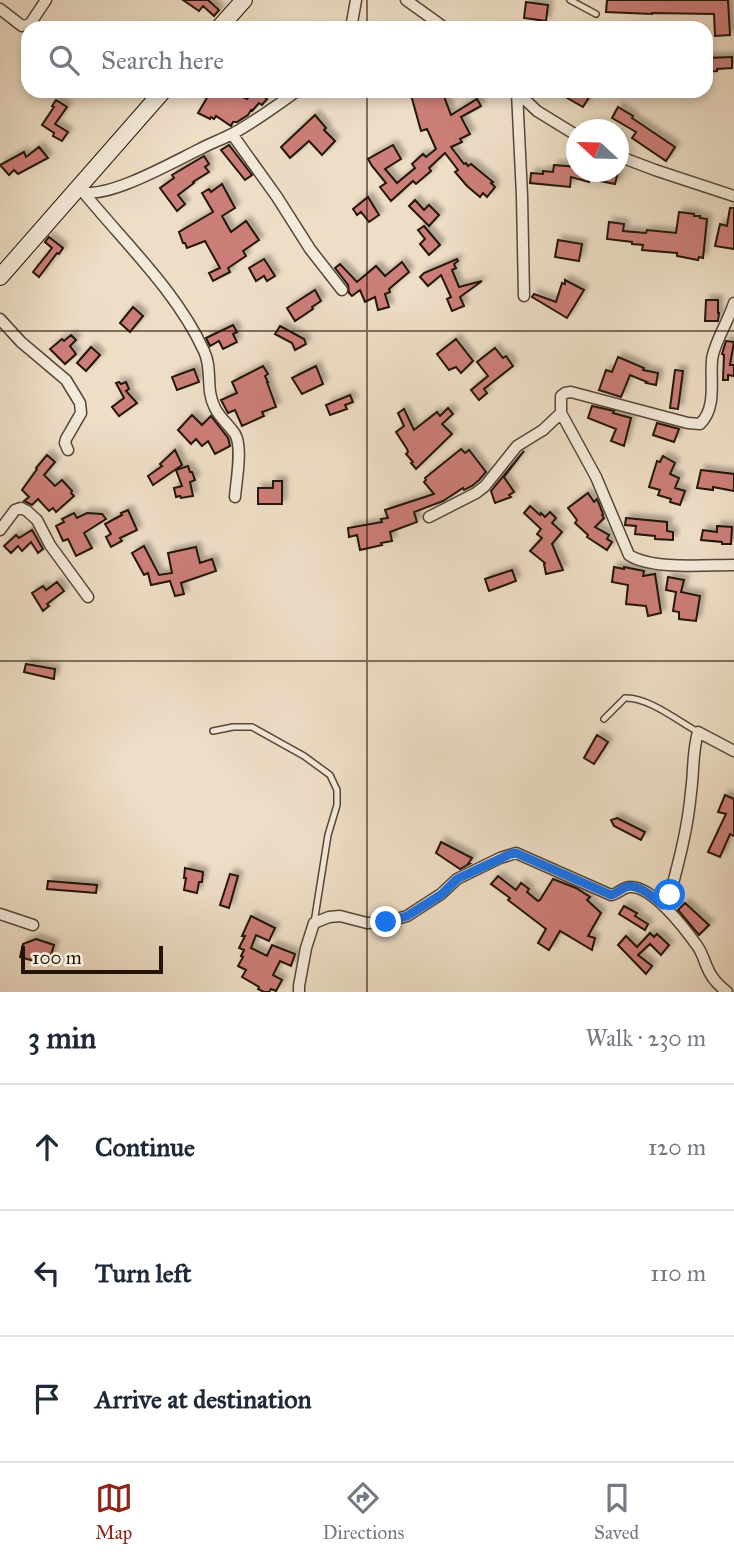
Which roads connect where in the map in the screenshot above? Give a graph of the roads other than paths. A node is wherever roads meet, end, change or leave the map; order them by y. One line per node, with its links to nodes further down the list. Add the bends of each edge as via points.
1 (46, 0): 8 (street)
2 (244, 0): 9 (main road)
3 (356, 0): 10 (street)
4 (406, 0): 11 (street)
5 (570, 0): 7 (lane)
6 (0, 9): 12 (street)
7 (596, 13)
8 (32, 21)
9 (225, 21)
10 (352, 21)
11 (435, 21)
12 (21, 25)
13 (157, 98): 20 (main road)
14 (287, 98): 18 (street)
15 (516, 98): 25 (street)
16 (523, 98): 17 (street)
17 (566, 129)
18 (232, 134): 20 (street, via 108,190); 24 (street)
19 (629, 160): 21 (street)
20 (80, 192): 22 (main road); 30 (street, via 171,295 205,354 215,408 236,435 239,448)
21 (734, 196)
22 (7, 263): 23 (main road)
23 (0, 277)
24 (342, 290)
25 (524, 296)
26 (734, 303): 28 (street, via 712,358 710,405 699,424 571,392 561,396)
27 (0, 319): 29 (street, via 66,380 80,403 81,413 66,439)
28 (561, 414): 31 (street, via 517,446 477,493); 33 (street, via 596,477 629,555 653,565)
29 (68, 450)
30 (235, 497)
31 (429, 517)
32 (0, 530): 34 (street, via 15,510 27,511)
33 (734, 565)
34 (88, 597)
35 (604, 719): 37 (lane, via 625,698 631,698 653,705)
36 (213, 731): 41 (lane, via 251,727 330,775 337,805)
37 (698, 732): 38 (street); 39 (street, via 687,822 670,895)
38 (734, 751)
39 (663, 905): 41 (street, via 634,887 611,895 516,853 457,879 407,916 367,923 340,916); 44 (street)
40 (0, 914): 42 (street)
41 (314, 923): 43 (street)
42 (33, 925)
43 (299, 992)
44 (727, 992)

